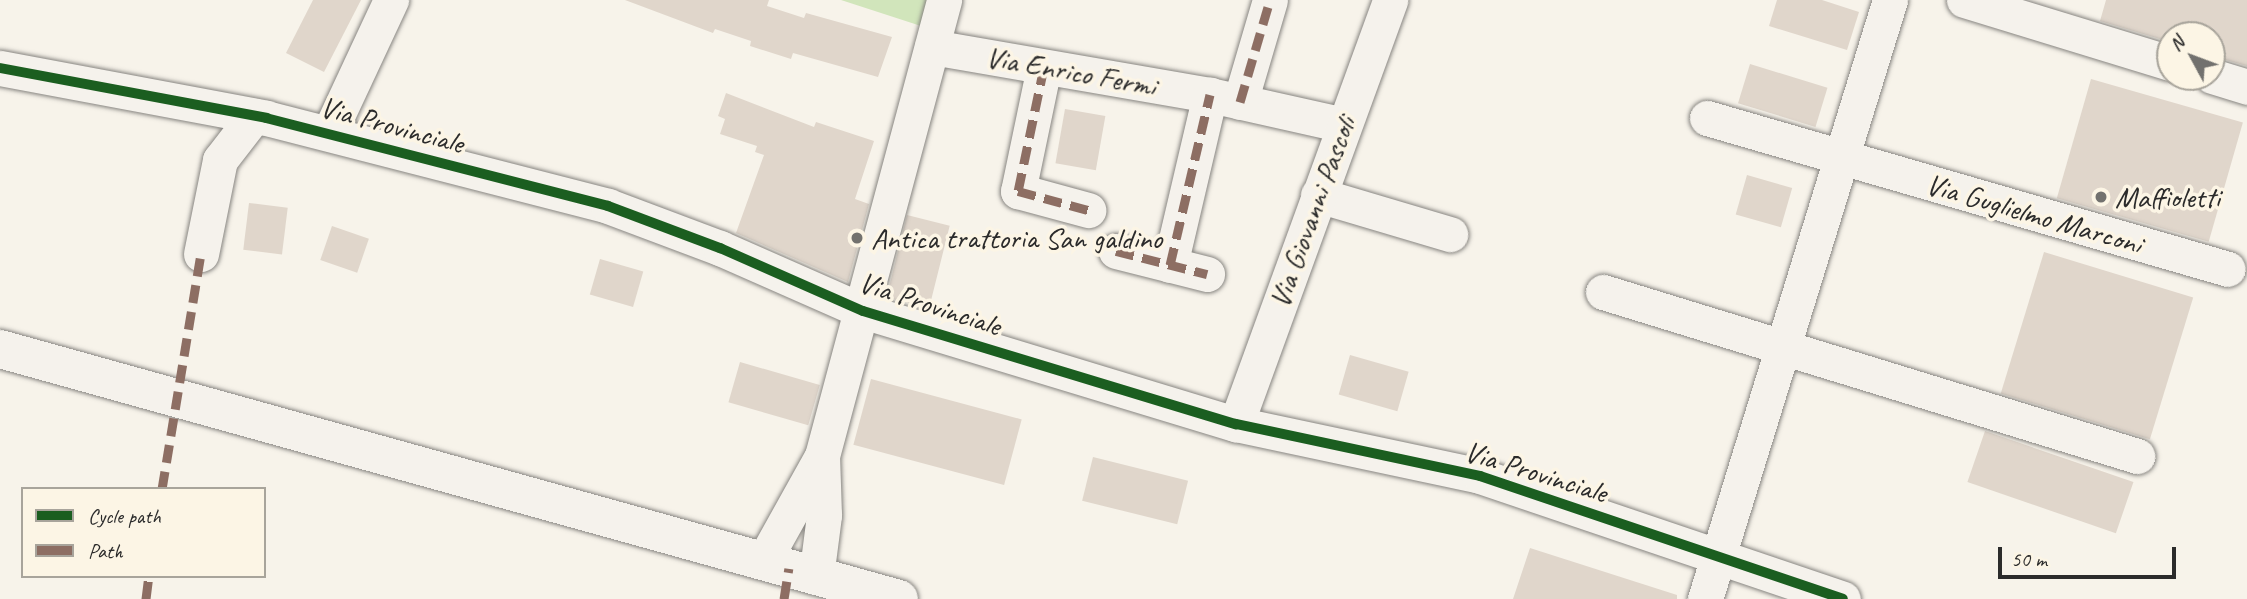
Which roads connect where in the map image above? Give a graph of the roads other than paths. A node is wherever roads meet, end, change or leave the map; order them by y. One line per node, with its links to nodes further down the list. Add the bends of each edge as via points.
1 (391, 0): 17 (street)
2 (944, 0): 7 (street)
3 (1270, 0): 13 (street)
4 (1390, 0): 16 (street, Via Giovanni Pascoli)
5 (1890, 0): 18 (street)
6 (1964, 0): 8 (street)
7 (932, 47): 9 (street, Via Enrico Fermi); 28 (street)
8 (2156, 59)
9 (1044, 67): 13 (street, Via Enrico Fermi); 20 (street, via 1018,191)
10 (0, 68): 14 (street, Via Provinciale)
11 (2226, 80): 12 (street)
12 (2247, 87)
13 (1225, 99): 16 (street, Via Enrico Fermi); 24 (street)
14 (254, 116): 17 (street, Via Provinciale); 23 (street, via 220,160)
15 (1707, 118): 18 (street, Via Guglielmo Marconi)
16 (1344, 125): 19 (street, Via Giovanni Pascoli)
17 (329, 133): 28 (street, Via Provinciale, via 608,206 720,248)
18 (1840, 160): 25 (street, Via Guglielmo Marconi); 29 (street)
19 (1318, 195): 21 (street); 31 (street, Via Giovanni Pascoli)
20 (1088, 210)
21 (1450, 234)
22 (1116, 251): 24 (street)
23 (201, 254)
24 (1170, 265): 26 (street)
25 (2228, 269)
26 (1207, 274)
27 (1603, 292): 29 (street)
28 (863, 311): 31 (street, Via Provinciale); 32 (street)
29 (1782, 347): 33 (street); 34 (street)
30 (0, 349): 35 (main road)
31 (1236, 424): 34 (street, Via Provinciale, via 1480,476)
32 (822, 456): 35 (street); 36 (street, via 824,515)
33 (2137, 456)
34 (1718, 558): 38 (street); 39 (street, Via Provinciale)
35 (763, 562): 36 (main road)
36 (816, 577): 37 (main road)
37 (899, 599)
38 (1705, 599)
39 (1843, 599)

